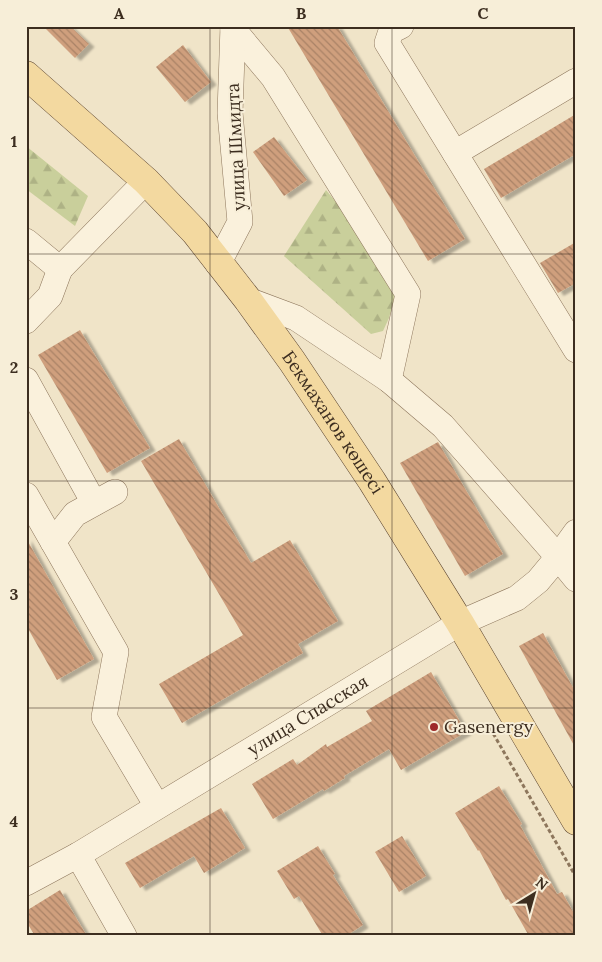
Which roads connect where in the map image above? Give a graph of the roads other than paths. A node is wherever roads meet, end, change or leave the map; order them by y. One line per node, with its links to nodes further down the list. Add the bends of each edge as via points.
1 (401, 26): 5 (street, via 391,31 387,42)
2 (233, 28): 8 (street, улица Шмидта, via 230,114 240,222); 14 (street, via 273,77 408,294)
3 (26, 75): 6 (main road, Бекмаханов көшесі)
4 (576, 81): 5 (street)
5 (455, 153): 12 (street)
6 (146, 181): 8 (main road, Бекмаханов көшесі, via 195,232); 9 (street)
7 (26, 241): 9 (street)
8 (218, 264): 10 (main road, Бекмаханов көшесі)
9 (60, 269): 11 (street, via 50,296)
10 (248, 300): 14 (street, via 296,318); 20 (main road, Бекмаханов көшесі, via 372,481)
11 (26, 321)
12 (575, 348)
13 (26, 380): 17 (street, via 104,497 75,514)
14 (389, 380): 18 (street, via 443,426)
15 (26, 495): 17 (street)
16 (576, 532): 18 (street, улица Спасская)
17 (53, 542): 21 (street, via 116,652 104,717)
18 (558, 557): 19 (street); 20 (street, улица Спасская, via 538,581 517,598)
19 (576, 579)
20 (460, 623): 21 (street, улица Спасская); 22 (main road, Бекмаханов көшесі)
21 (157, 806): 23 (street, улица Спасская)
22 (576, 821)
23 (78, 855): 24 (street, улица Спасская); 25 (street)
24 (26, 883)
25 (124, 936)

